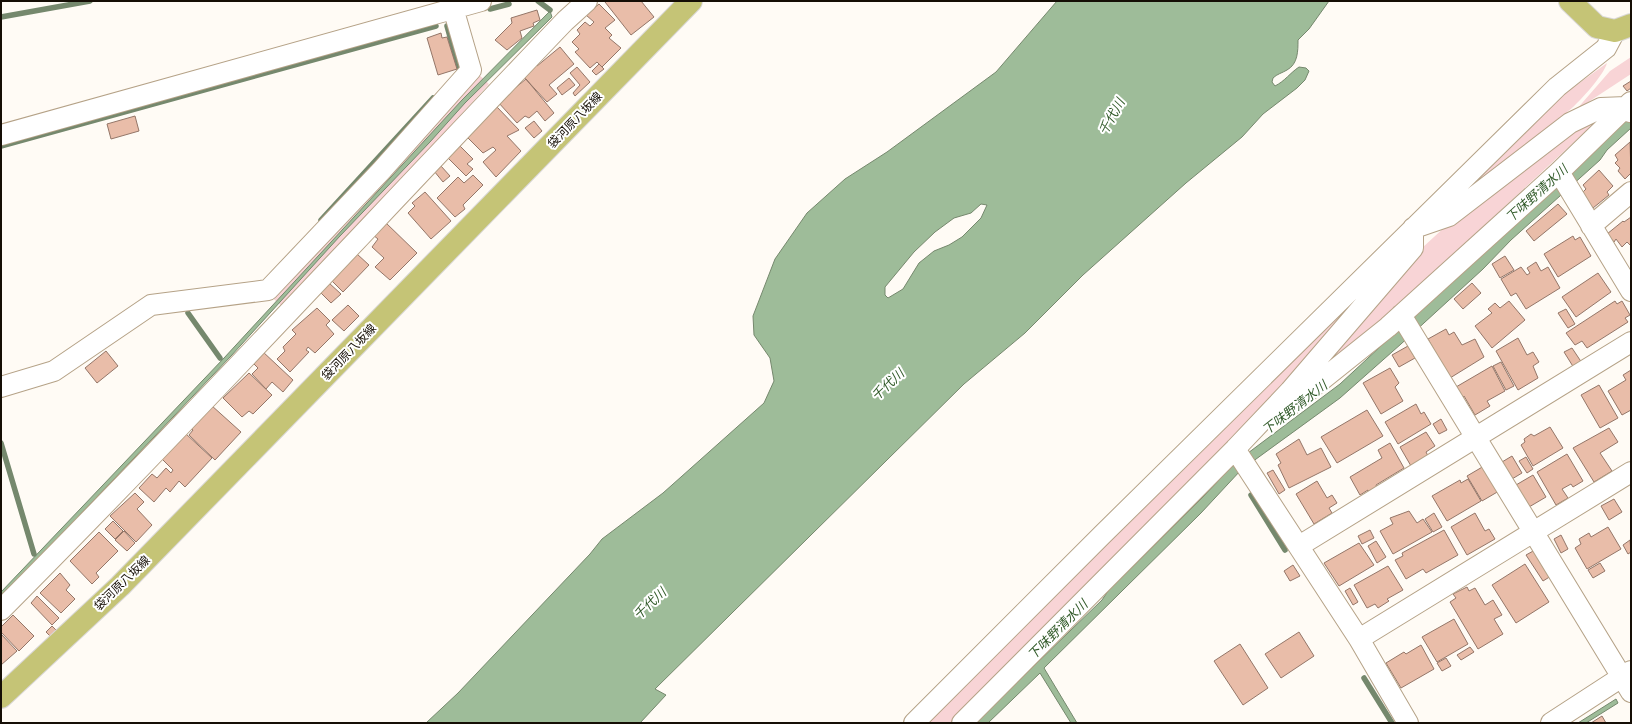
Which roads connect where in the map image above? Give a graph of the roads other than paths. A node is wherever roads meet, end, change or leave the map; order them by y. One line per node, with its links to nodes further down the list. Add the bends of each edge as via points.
1 (481, 1): 5 (street)
2 (691, 1): 25 (main road, 袋河原八坂線, via 120,586)
3 (1570, 1): 6 (main road)
4 (580, 3): 22 (street, via 110,501)
5 (452, 5): 8 (street); 16 (street, via 471,70 382,171 268,290 150,305 54,371)
6 (1614, 28): 12 (street, via 1606,48 1557,87)
7 (1629, 108): 9 (street); 12 (street, via 1601,108 1570,123 1449,216)
8 (1, 135)
9 (1559, 172): 11 (street); 14 (street)
10 (1631, 192): 11 (street)
11 (1592, 226): 13 (street)
12 (1413, 228): 18 (street, via 1413,248 1290,391); 26 (street)
13 (1631, 291)
14 (1401, 315): 17 (street); 18 (street)
15 (1631, 342): 17 (street)
16 (1, 387)
17 (1475, 438): 20 (street); 21 (street)
18 (1235, 450): 21 (street); 27 (street)
19 (1631, 472): 20 (street)
20 (1532, 531): 23 (street); 24 (street)
21 (1299, 546): 23 (street)
22 (1, 610)
23 (1359, 639): 28 (street)
24 (1628, 680): 29 (street)
25 (1, 697)
26 (914, 723)
27 (962, 723)
28 (1408, 723)
29 (1551, 723)

